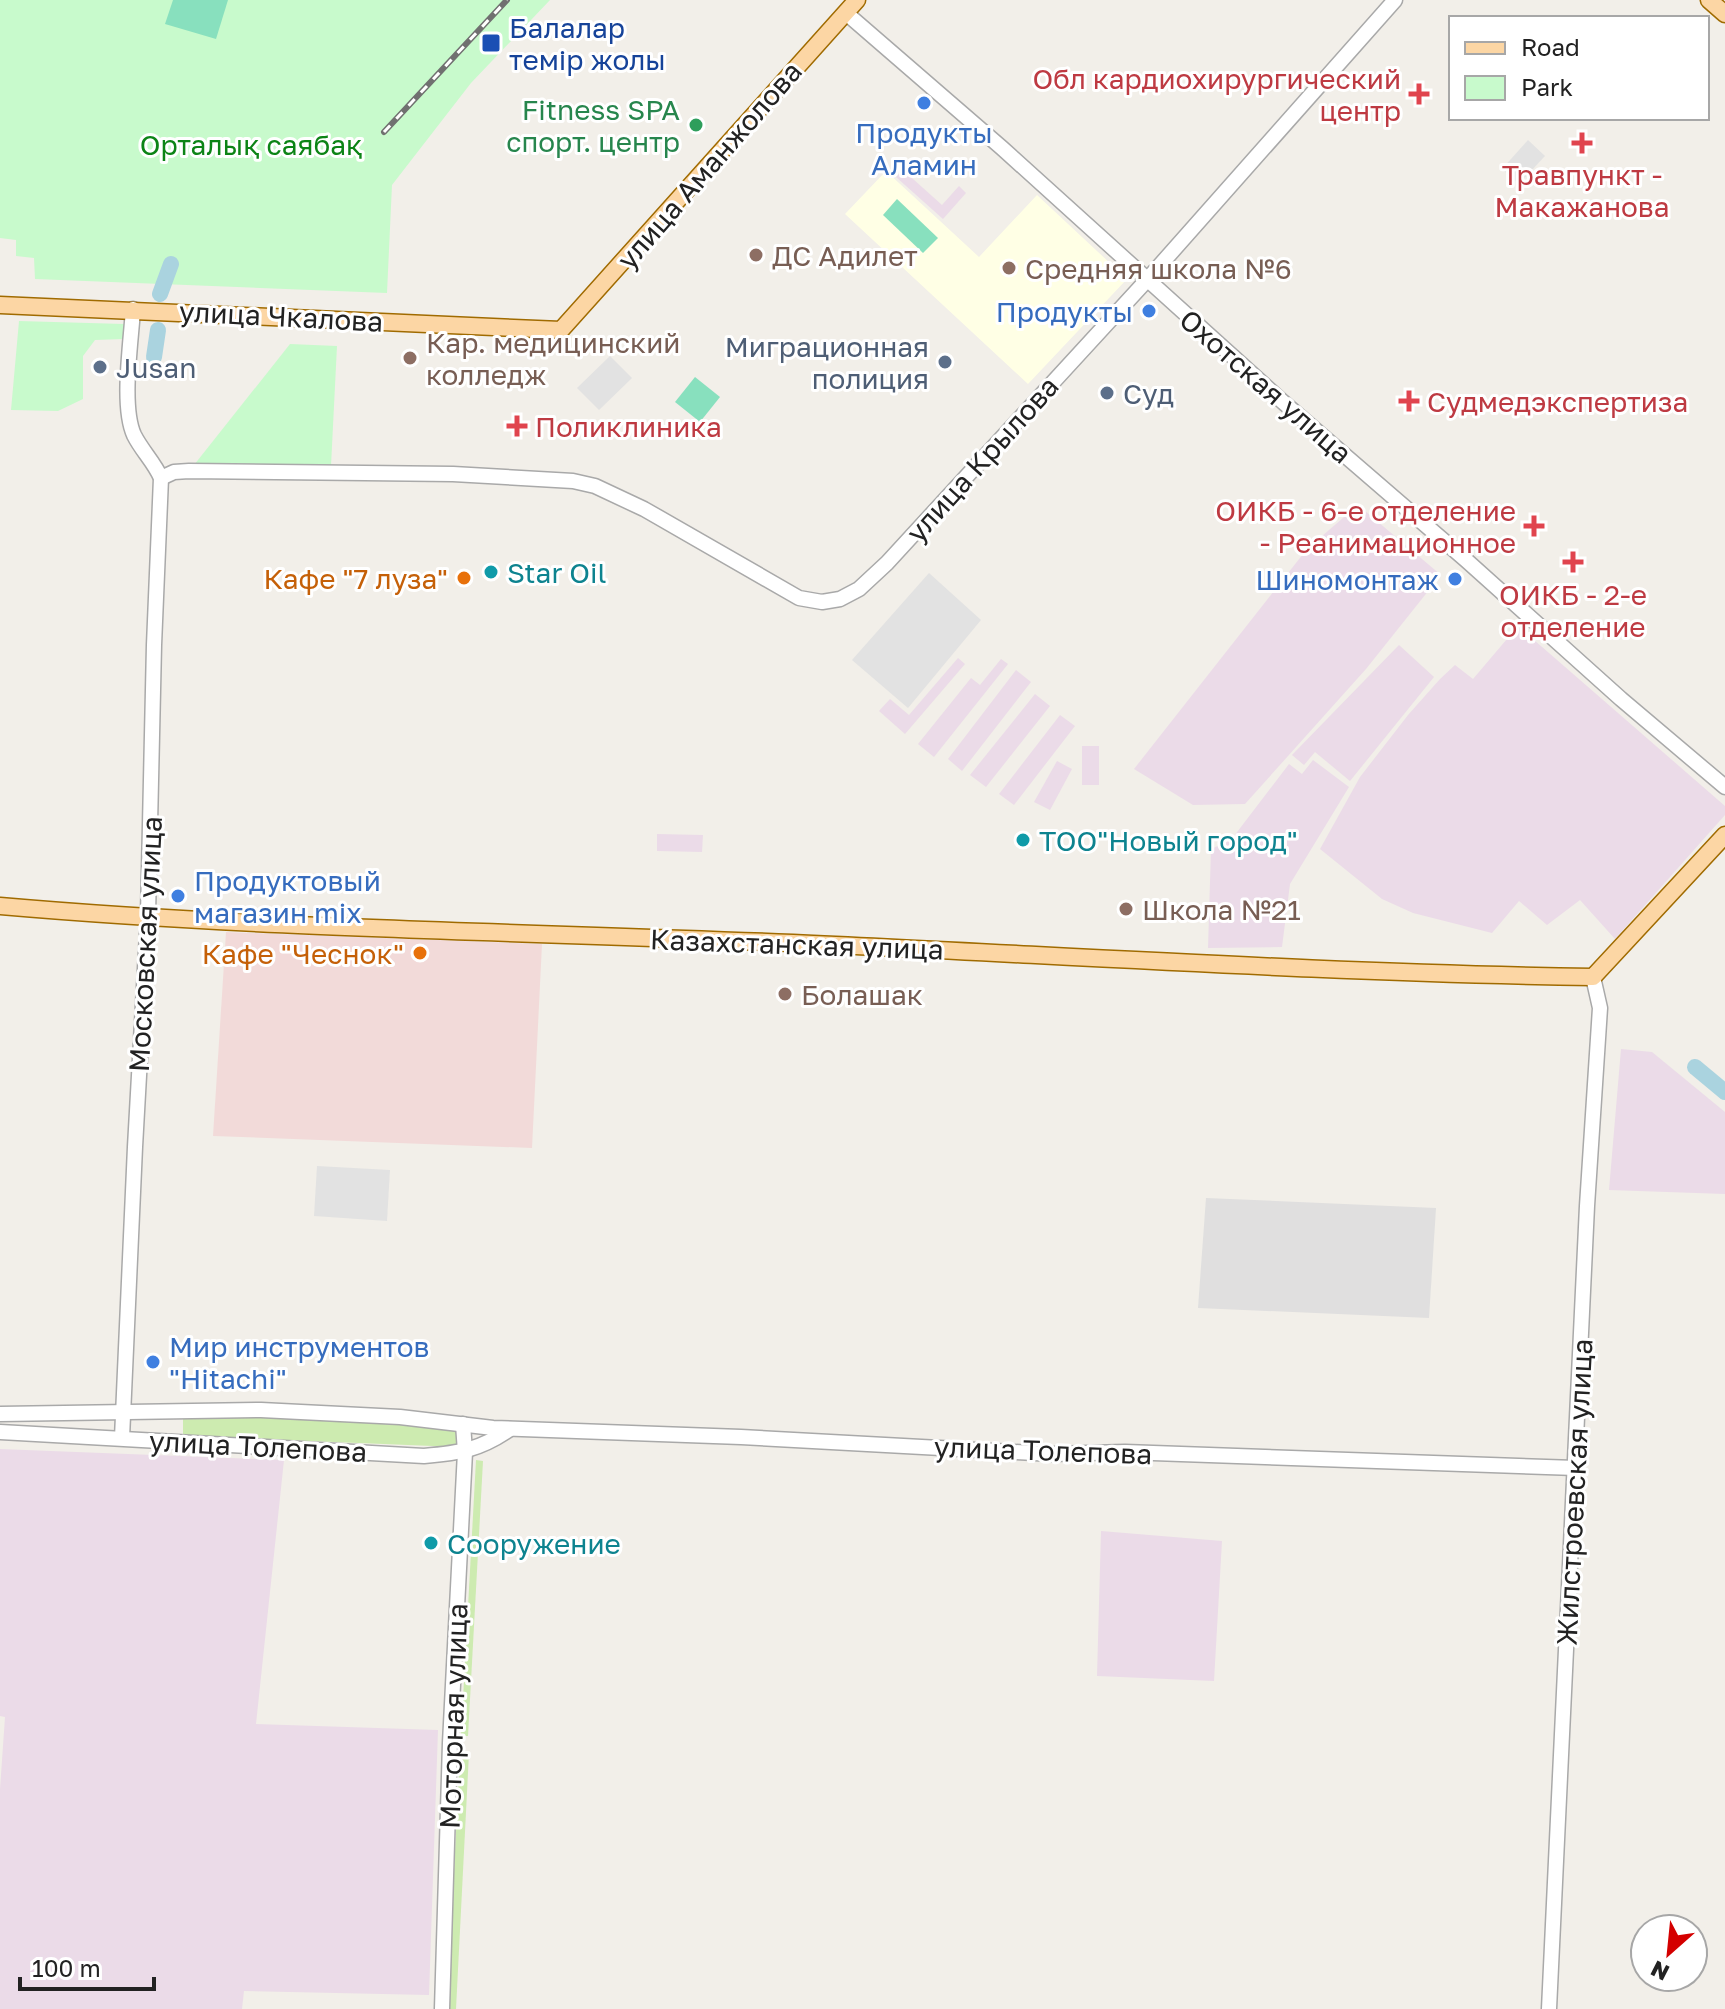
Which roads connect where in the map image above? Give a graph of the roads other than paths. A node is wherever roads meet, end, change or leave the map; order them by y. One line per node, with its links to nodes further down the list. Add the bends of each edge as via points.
1 (1395, 0): 5 (street, улица Крылова)
2 (1709, 0): 4 (main road)
3 (851, 6): 5 (street, Охотская улица); 8 (main road, улица Аманжолова)
4 (1725, 14)
5 (1146, 281): 9 (street, улица Крылова, via 887,563 859,589 832,601 799,598 595,486 453,474 189,471); 10 (street, Охотская улица)
6 (0, 305): 7 (main road, улица Чкалова)
7 (133, 309): 8 (main road, улица Чкалова); 9 (street, via 128,416)
8 (561, 330)
9 (161, 478): 13 (street, Московская улица)
10 (1725, 787)
11 (1725, 835): 14 (main road)
12 (0, 906): 13 (main road, Казахстанская улица)
13 (148, 915): 14 (main road, Казахстанская улица); 15 (street, Московская улица)
14 (1593, 977): 22 (street, Жилстроевская улица, via 1600,1008)
15 (124, 1411): 16 (street, улица Толепова); 17 (street, улица Толепова, via 261,1410); 20 (street, Московская улица)
16 (0, 1414)
17 (463, 1424): 18 (street, улица Толепова); 21 (street, Моторная улица)
18 (510, 1429): 21 (street, улица Толепова); 22 (street, улица Толепова, via 1052,1454)
19 (0, 1432): 20 (street, улица Толепова)
20 (122, 1438): 21 (street, улица Толепова, via 424,1456)
21 (465, 1452): 23 (street, Моторная улица)
22 (1576, 1468): 24 (street, Жилстроевская улица)
23 (442, 2009)
24 (1549, 2009)

